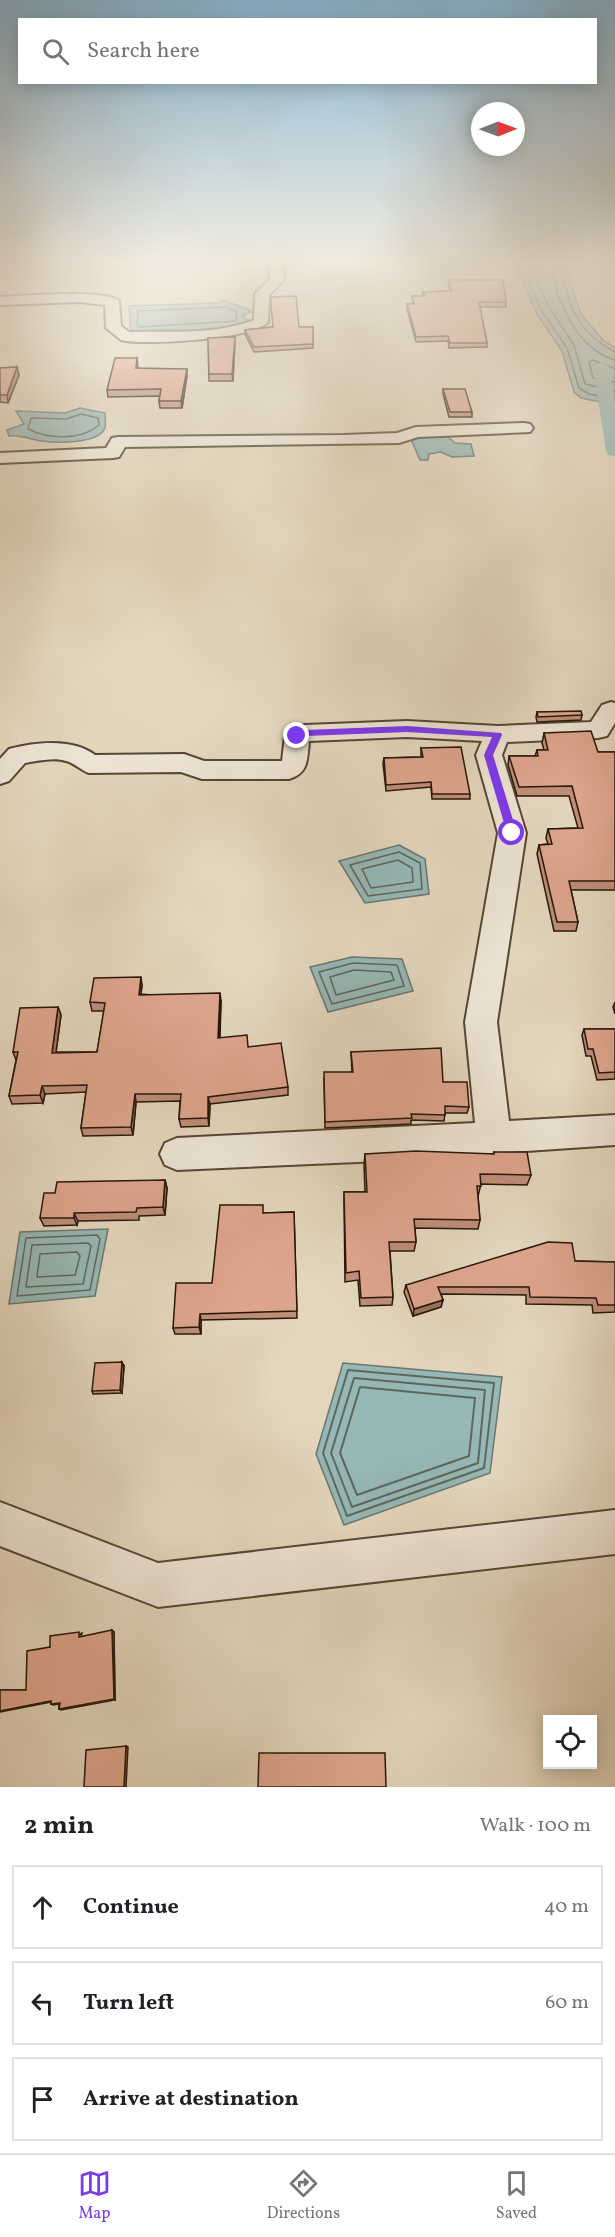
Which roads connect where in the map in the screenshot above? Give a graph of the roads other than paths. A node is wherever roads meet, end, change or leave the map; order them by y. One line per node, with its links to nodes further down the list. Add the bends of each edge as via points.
1 (524, 428): 2 (street, via 417,432 399,438 344,440 118,442 112,453)
2 (0, 458)
3 (615, 711): 4 (street, via 611,710 598,730)
4 (498, 735): 5 (street, via 407,729 305,733 297,736 294,766 289,770 202,770 184,763 89,764 80,755 59,752 18,755); 7 (street, via 489,755 512,833 481,1022)
5 (0, 775)
6 (615, 1130): 7 (street)
7 (494, 1138): 8 (street)
8 (177, 1154)
9 (0, 1524): 10 (street, via 158,1585)
10 (615, 1532)

